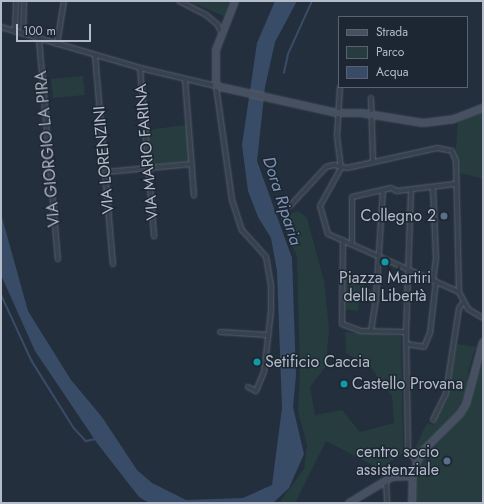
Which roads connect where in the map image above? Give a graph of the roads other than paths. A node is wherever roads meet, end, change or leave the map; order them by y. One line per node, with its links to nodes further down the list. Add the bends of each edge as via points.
1 (16, 1): 7 (street)
2 (24, 1): 9 (street)
3 (64, 1): 11 (street)
4 (179, 1): 8 (street, via 205,14)
5 (235, 1): 8 (street)
6 (1, 27): 7 (street)
7 (15, 32): 9 (street)
8 (222, 33): 15 (street, via 215,60)
9 (23, 34): 10 (street)
10 (39, 39): 11 (street); 36 (street, VIA GIORGIO LA PIRA)
11 (57, 44): 12 (street)
12 (95, 55): 13 (street); 25 (street, VIA LORENZINI)
13 (140, 68): 14 (street); 23 (street, VIA MARIO FARINA)
14 (185, 80): 15 (street); 22 (street)
15 (216, 86): 19 (street); 46 (street, via 232,200 242,230 266,257 271,285)
16 (340, 88): 19 (street)
17 (372, 98): 20 (street)
18 (483, 108): 20 (street, via 440,122 423,123)
19 (337, 112): 20 (street); 24 (street)
20 (371, 114): 21 (street)
21 (372, 162): 24 (street); 26 (street, via 444,148 455,155)
22 (192, 164): 23 (street); 30 (street)
23 (149, 168): 25 (street); 32 (street, VIA MARIO FARINA)
24 (341, 168): 31 (street, via 334,165 326,167); 33 (street, via 320,211 328,234)
25 (106, 172): 37 (street, VIA LORENZINI)
26 (456, 184): 27 (street); 40 (street)
27 (433, 188): 29 (street); 39 (street, via 436,259)
28 (383, 190): 29 (street); 34 (street, via 352,197); 35 (street)
29 (411, 190): 38 (street)
30 (194, 196)
31 (290, 206)
32 (154, 236)
33 (343, 240): 34 (street); 43 (street, via 342,324 349,328)
34 (352, 244): 35 (street)
35 (378, 256): 38 (street); 43 (street)
36 (58, 259)
37 (112, 264)
38 (408, 269): 39 (street); 45 (street)
39 (434, 281): 40 (street); 48 (street, via 430,334 424,346)
40 (459, 292): 41 (street)
41 (463, 303): 42 (street); 52 (street, via 460,308 446,393)
42 (483, 318)
43 (371, 331): 45 (street)
44 (220, 332): 46 (street)
45 (406, 332): 48 (street)
46 (268, 335): 51 (street, via 261,383 256,391)
47 (483, 342): 50 (street)
48 (406, 344): 53 (street, via 408,450)
49 (483, 359): 50 (street)
50 (477, 366): 53 (street, via 460,414 424,450)
51 (248, 387)
52 (433, 420)
53 (416, 462): 54 (street)
54 (413, 476): 55 (street, via 392,477); 58 (street)
55 (386, 480): 56 (street); 57 (street)
56 (349, 503)
57 (387, 503)
58 (412, 503)

